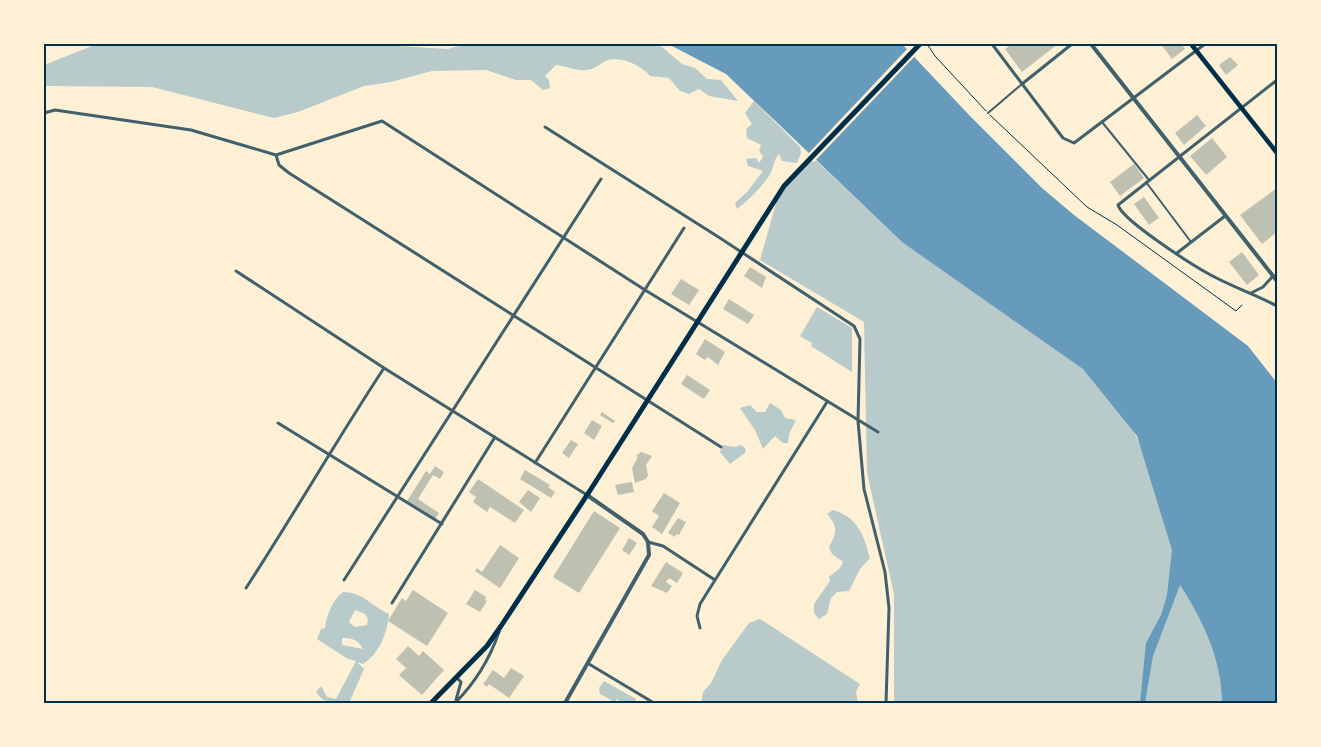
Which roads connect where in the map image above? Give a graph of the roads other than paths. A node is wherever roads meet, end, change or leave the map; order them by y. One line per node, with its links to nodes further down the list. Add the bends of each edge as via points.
1 (920, 44): 25 (main road, via 784,186)
2 (992, 44): 9 (street)
3 (1072, 44): 9 (street)
4 (1091, 44): 10 (street)
5 (1191, 44): 7 (main road)
6 (1205, 44): 7 (street)
7 (1197, 50): 10 (street); 11 (main road)
8 (1277, 80): 11 (street)
9 (1022, 84): 13 (lane); 14 (street, via 1063,138 1071,142 1077,142)
10 (1134, 98): 14 (street); 18 (street)
11 (1243, 108): 16 (main road); 18 (street)
12 (44, 113): 17 (street, via 54,110 190,130)
13 (988, 113)
14 (1102, 122): 20 (lane)
15 (545, 127): 25 (street)
16 (1277, 153)
17 (276, 155): 23 (street, via 382,121); 34 (street, via 279,165 289,173)
18 (1179, 157): 20 (street); 21 (street)
19 (601, 179): 23 (street)
20 (1148, 181): 24 (lane); 26 (street, via 1118,205 1120,210)
21 (1225, 216): 24 (street); 29 (street)
22 (684, 228): 31 (street)
23 (564, 237): 31 (street); 34 (street)
24 (1191, 242): 26 (street)
25 (741, 251): 35 (main road); 41 (street, via 854,326 860,339)
26 (1177, 253): 32 (street, via 1206,272)
27 (236, 271): 36 (street)
28 (1277, 271): 29 (street)
29 (1273, 276): 30 (street); 32 (street, via 1263,287)
30 (1277, 281)
31 (645, 290): 35 (street); 37 (street)
32 (1251, 293): 33 (street)
33 (1277, 306)
34 (515, 315): 37 (street); 40 (street)
35 (696, 322): 38 (main road); 39 (street)
36 (384, 368): 40 (street); 46 (street)
37 (596, 368): 38 (street); 47 (street)
38 (648, 400): 45 (street); 48 (main road)
39 (827, 402): 41 (street); 53 (street)
40 (452, 412): 44 (street); 49 (street)
41 (858, 421): 43 (street); 64 (street, via 864,489 885,572 889,608)
42 (278, 423): 46 (street)
43 (878, 432)
44 (494, 437): 47 (street); 50 (street)
45 (721, 446)
46 (328, 453): 49 (street); 54 (street)
47 (535, 463): 48 (street)
48 (587, 495): 51 (street, via 630,523); 56 (main road)
49 (398, 496): 50 (street); 52 (street)
50 (442, 524): 55 (street)
51 (648, 542): 53 (street, via 663,546); 58 (street, via 646,564)
52 (344, 580)
53 (714, 580): 57 (street, via 697,611)
54 (246, 588)
55 (392, 603)
56 (501, 626): 59 (main road); 61 (street, via 493,650)
57 (700, 628)
58 (589, 664): 62 (street); 63 (street)
59 (458, 678): 60 (main road); 61 (street, via 461,682)
60 (431, 703)
61 (455, 703)
62 (565, 703)
63 (654, 703)
64 (886, 703)

